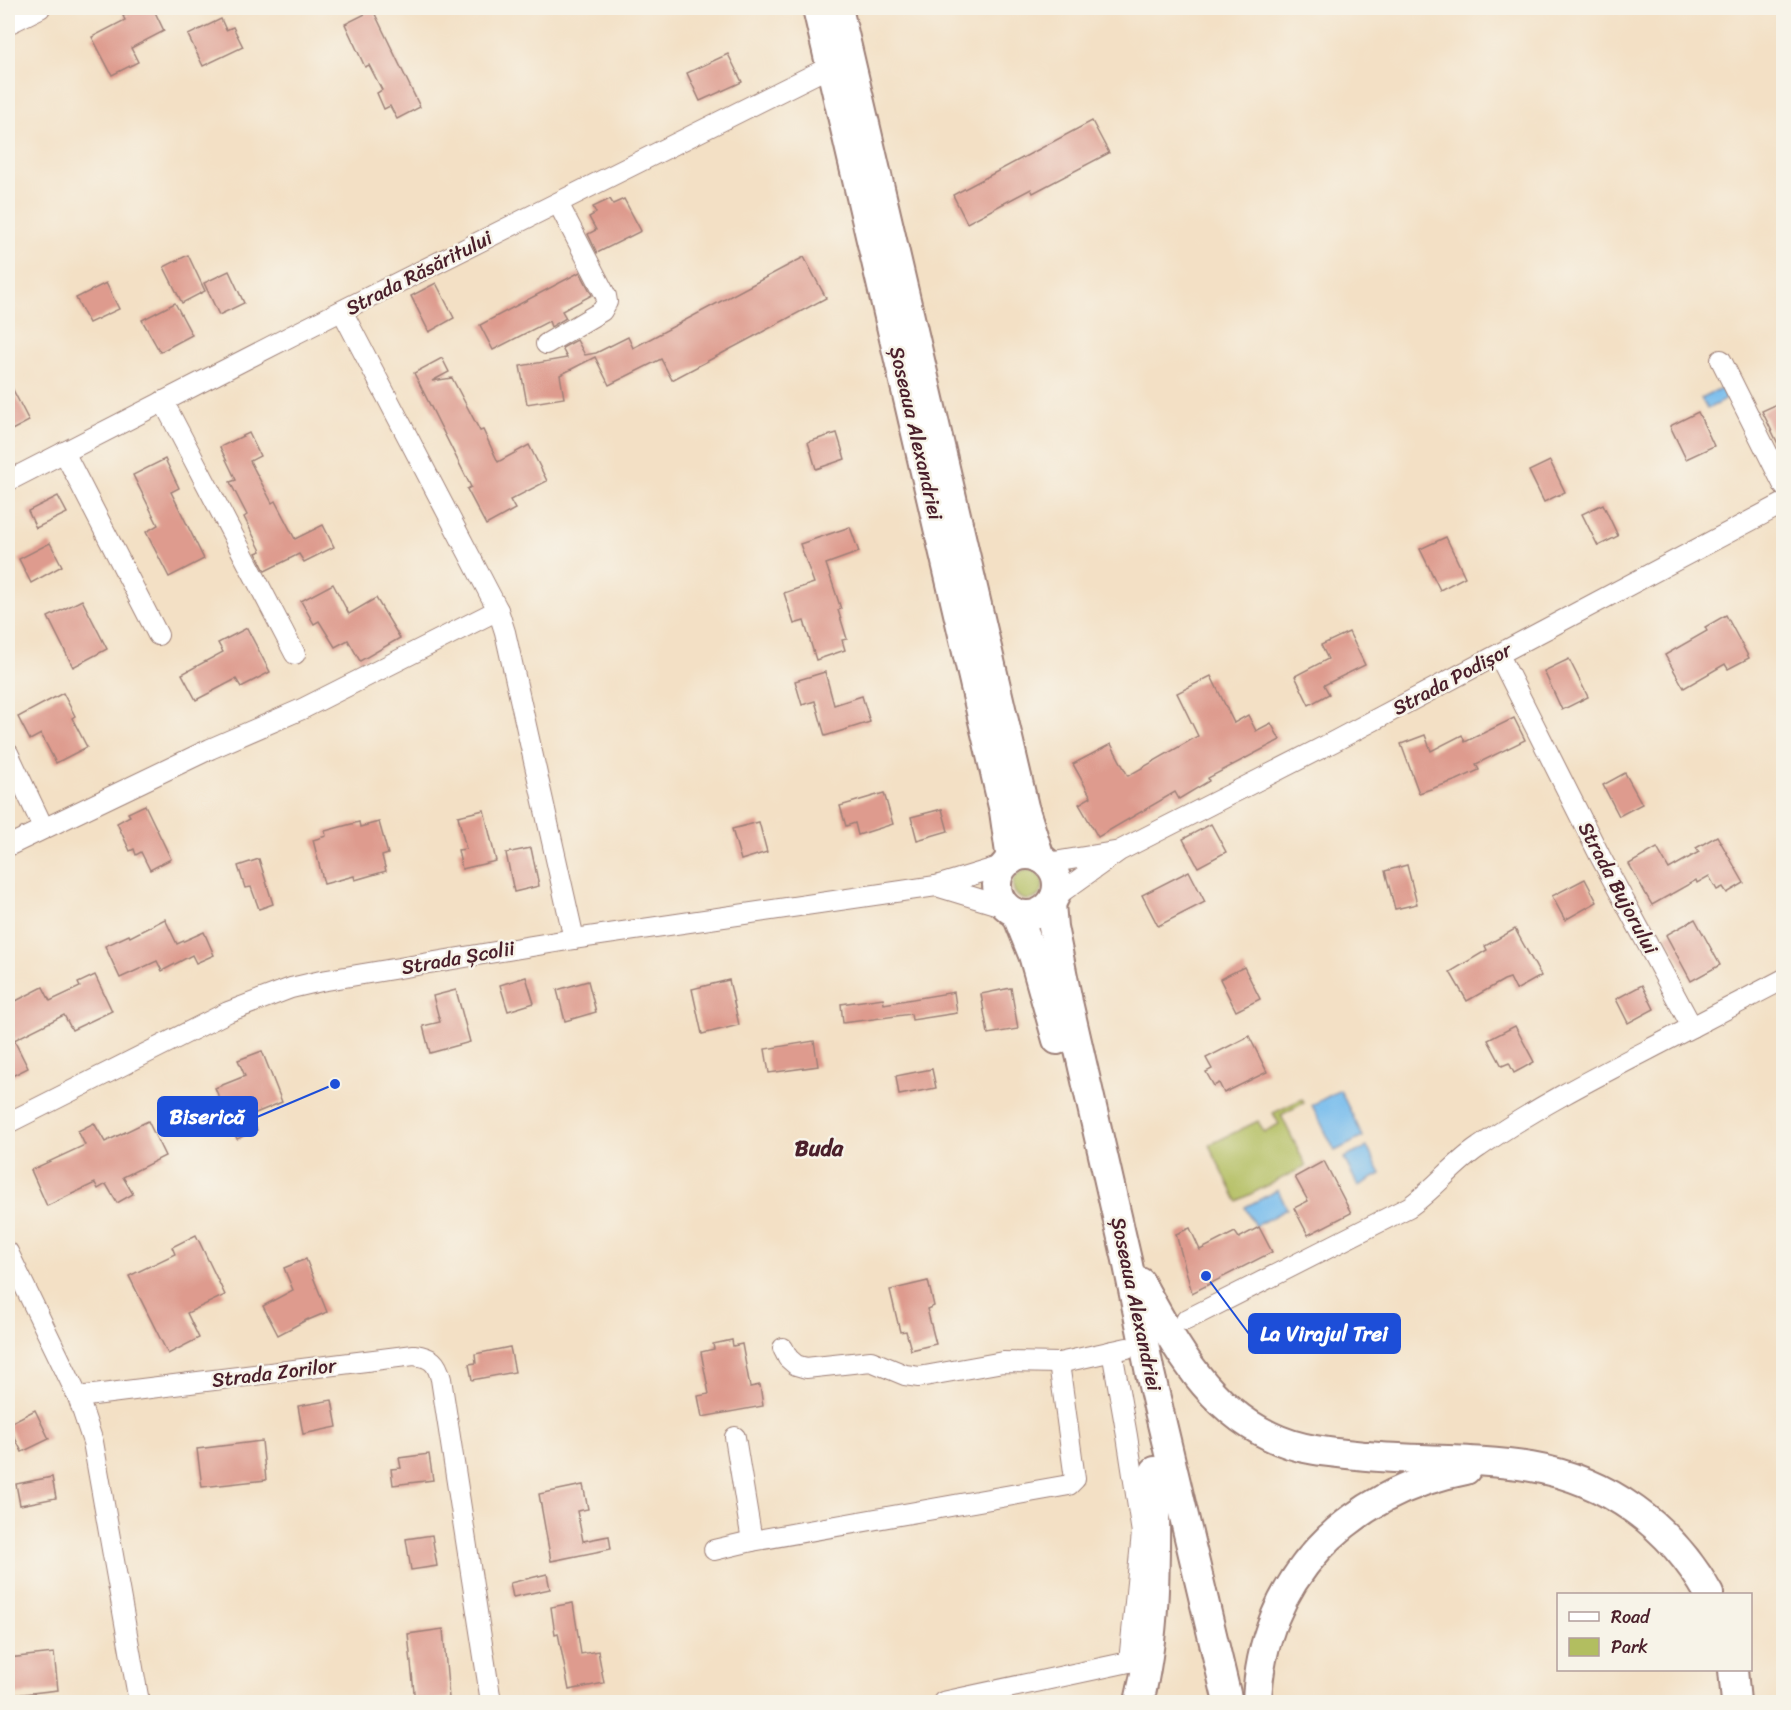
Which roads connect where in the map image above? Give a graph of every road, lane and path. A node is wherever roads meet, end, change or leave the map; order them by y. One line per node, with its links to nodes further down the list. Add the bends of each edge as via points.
1 (40, 8): 4 (street)
2 (817, 8): 5 (highway, Șoseaua Alexandriei)
3 (838, 8): 23 (highway, Șoseaua Alexandriei, via 1024,807)
4 (8, 24)
5 (831, 66): 6 (street, Strada Răsăritului); 24 (highway, Șoseaua Alexandriei, via 1004,811)
6 (558, 203): 7 (street, Strada Răsăritului); 8 (street, via 607,302 602,311)
7 (342, 311): 10 (street, Strada Răsăritului); 15 (street)
8 (546, 344)
9 (1721, 360): 13 (street)
10 (163, 401): 11 (street, Strada Răsăritului); 17 (street)
11 (64, 452): 12 (street, Strada Răsăritului); 16 (street)
12 (8, 481)
13 (1784, 486)
14 (1784, 503): 18 (street, Strada Podișor)
15 (498, 610): 20 (street, via 302,709); 28 (street)
16 (158, 635)
17 (295, 654)
18 (1499, 655): 22 (street, Strada Podișor); 30 (street, Strada Bujorului)
19 (8, 753): 20 (street)
20 (43, 828): 21 (street)
21 (8, 846)
22 (1119, 851): 23 (street, Strada Podișor); 26 (street, Strada Podișor)
23 (1044, 860): 24 (highway, via 1026,855); 26 (highway, Șoseaua Alexandriei, via 1057,879)
24 (1008, 862): 25 (street, Strada Școlii); 27 (highway, Șoseaua Alexandriei, via 997,886 999,897)
25 (936, 886): 27 (street, Strada Școlii); 28 (street, Strada Școlii)
26 (1053, 900): 27 (highway, via 1035,915); 33 (highway, Șoseaua Alexandriei, via 1053,927 1068,1002)
27 (1011, 910): 36 (highway, Șoseaua Alexandriei, via 1033,955 1049,1006 1086,1157)
28 (574, 939): 31 (street, Strada Școlii, via 291,988 228,1012)
29 (1784, 979): 30 (street)
30 (1692, 1027): 34 (street, via 1527,1114 1457,1162 1437,1186 1409,1207)
31 (8, 1123)
32 (8, 1252): 38 (street)
33 (1127, 1260): 40 (highway, via 1203,1385 1233,1412 1269,1436 1316,1451); 51 (highway, Șoseaua Alexandriei)
34 (1186, 1320)
35 (783, 1348): 37 (street, via 796,1365 806,1368 871,1361 920,1377 1003,1362)
36 (1120, 1350): 37 (street); 41 (highway, Șoseaua Alexandriei); 48 (street, via 1142,1533 1129,1662)
37 (1059, 1363): 42 (street, via 1075,1479 1072,1483)
38 (78, 1397): 46 (street, via 93,1442); 47 (street, Strada Zorilor, via 414,1355 434,1361 441,1379)
39 (735, 1437): 42 (street)
40 (1500, 1464): 44 (highway, via 1580,1479 1628,1504 1676,1546); 52 (highway, via 1448,1474 1394,1493 1331,1534 1284,1594 1262,1656)
41 (1155, 1471): 49 (highway, via 1154,1619); 50 (highway, Șoseaua Alexandriei)
42 (752, 1541): 43 (street)
43 (714, 1550)
44 (1708, 1593)
45 (1733, 1671): 53 (highway)
46 (139, 1702)
47 (491, 1702)
48 (943, 1702)
49 (1139, 1702)
50 (1209, 1702)
51 (1228, 1702)
52 (1257, 1702)
53 (1736, 1702)

